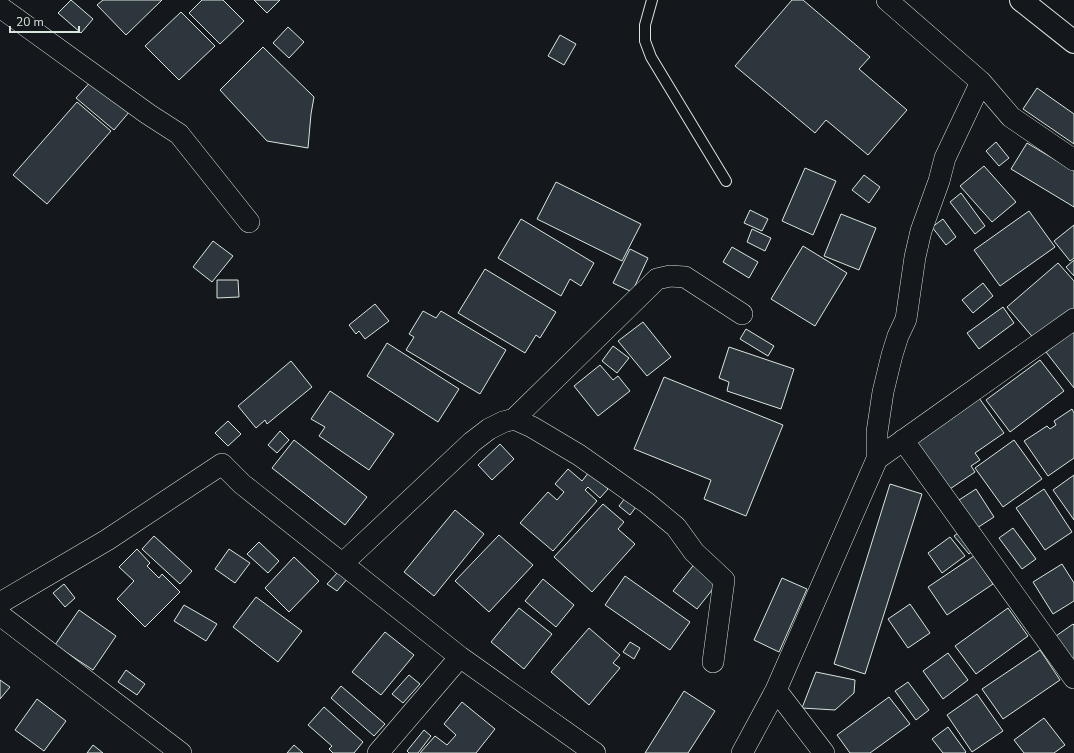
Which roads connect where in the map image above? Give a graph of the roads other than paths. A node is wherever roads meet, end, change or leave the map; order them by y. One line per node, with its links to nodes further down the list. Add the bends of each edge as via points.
1 (652, 0): 8 (lane, via 645,25 645,41 651,57)
2 (887, 0): 6 (street)
3 (1021, 0): 5 (highway)
4 (0, 7): 9 (street, via 179,134)
5 (1074, 42)
6 (981, 82): 7 (street, via 1011,116); 14 (street, via 946,158 922,231 915,257 906,319 892,355 883,392 877,432)
7 (1074, 160)
8 (726, 181)
9 (249, 222)
10 (742, 314): 12 (street, via 685,277 657,278)
11 (1074, 319): 13 (street)
12 (514, 419): 15 (street, via 489,429 472,442); 19 (street, via 579,455 646,503 676,527 694,552 724,580)
13 (902, 440): 14 (street); 20 (street)
14 (877, 458): 21 (street)
15 (342, 564): 16 (street, via 242,484 222,464 107,540); 18 (street)
16 (0, 603)
17 (0, 615): 22 (street)
18 (460, 657): 23 (street); 24 (street)
19 (712, 662)
20 (1074, 678)
21 (776, 690): 25 (street); 26 (street)
22 (172, 750)
23 (378, 753)
24 (595, 753)
25 (742, 753)
26 (824, 753)

